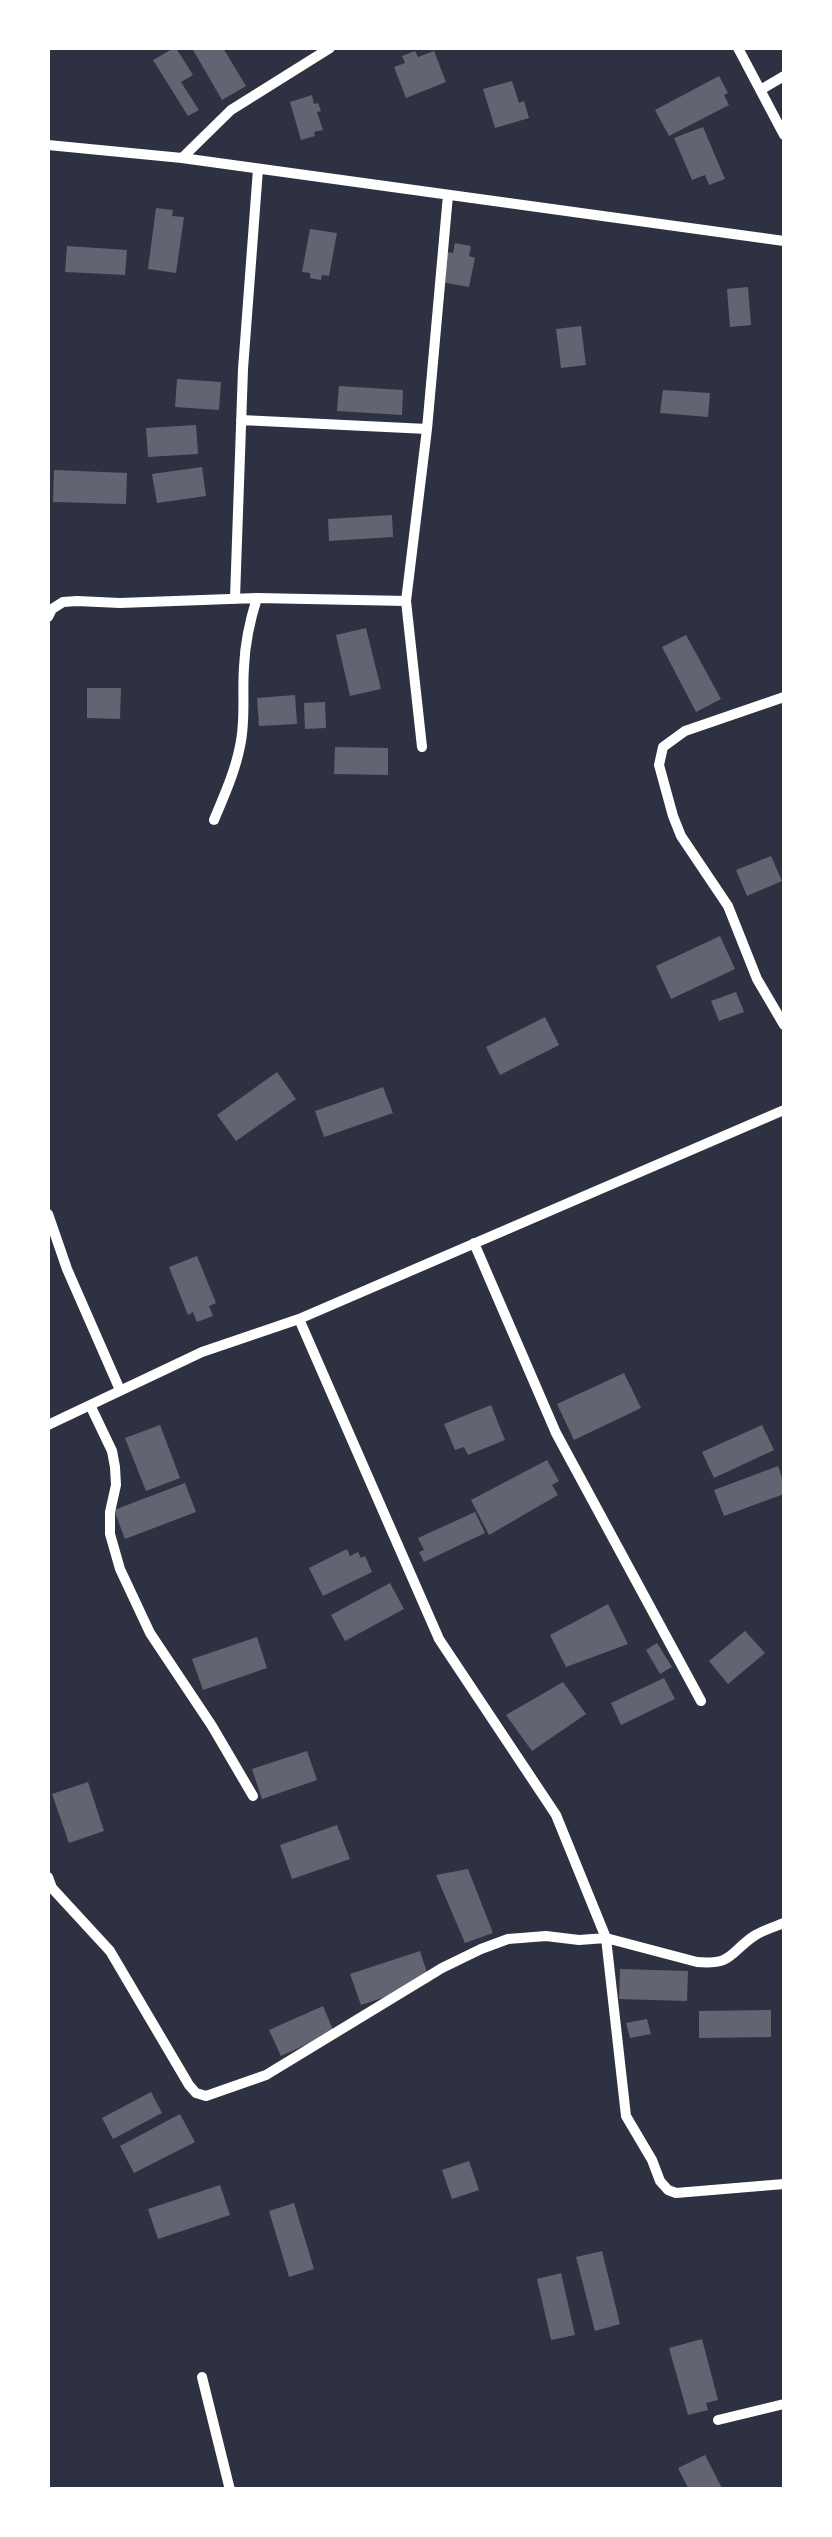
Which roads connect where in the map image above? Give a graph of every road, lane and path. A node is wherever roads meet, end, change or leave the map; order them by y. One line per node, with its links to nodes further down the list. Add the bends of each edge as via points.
1 (330, 48): 7 (street, via 231,110)
2 (738, 48): 4 (street)
3 (784, 76): 4 (street)
4 (762, 89): 5 (street)
5 (784, 134)
6 (48, 145): 7 (street)
7 (182, 158): 8 (street)
8 (258, 169): 9 (street); 11 (street)
9 (448, 195): 10 (street); 12 (street)
10 (784, 241)
11 (241, 420): 12 (street); 13 (street)
12 (427, 429): 15 (street)
13 (235, 598): 14 (street); 16 (street, via 62,602)
14 (257, 598): 15 (street); 19 (street, via 244,666 240,746)
15 (406, 601): 18 (street)
16 (48, 617)
17 (784, 697): 20 (street, via 685,732 663,747 659,764 681,836 728,906)
18 (422, 748)
19 (214, 820)
20 (784, 1025)
21 (784, 1110): 23 (street)
22 (48, 1214): 25 (street)
23 (474, 1243): 24 (street); 28 (street, via 556,1433)
24 (299, 1319): 25 (street, via 202,1352); 32 (street, via 439,1639 556,1814)
25 (120, 1390): 26 (street)
26 (90, 1405): 27 (street); 29 (street, via 115,1466 110,1534 120,1569 150,1633)
27 (48, 1425)
28 (701, 1702)
29 (253, 1796)
30 (48, 1878): 32 (street, via 110,1951 189,2085 206,2096 266,2075 481,1949 508,1939)
31 (784, 1923): 32 (street, via 712,1963)
32 (606, 1938): 33 (street, via 626,2116 660,2182 676,2193)
33 (784, 2184)
34 (202, 2377): 37 (street)
35 (784, 2404): 36 (street)
36 (718, 2420)
37 (230, 2490)

